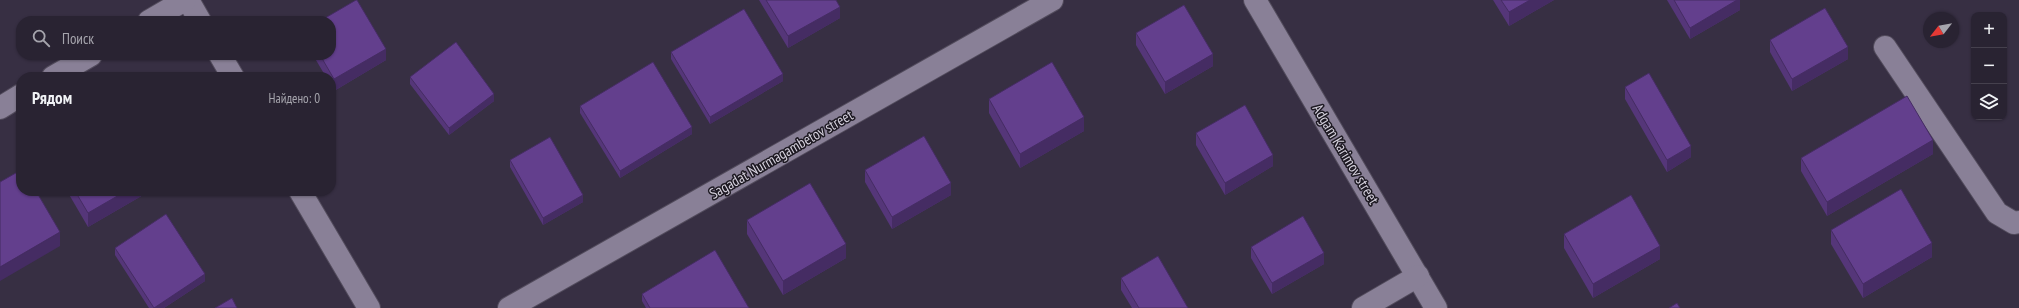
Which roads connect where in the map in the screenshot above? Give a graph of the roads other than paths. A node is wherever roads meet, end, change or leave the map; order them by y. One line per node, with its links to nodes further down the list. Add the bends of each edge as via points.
1 (186, 0): 4 (street); 5 (street)
2 (1052, 0): 17 (street, Sagadat Nurmagambetov street)
3 (1256, 0): 15 (street, Adgam Karimov street)
4 (158, 16)
5 (197, 16)
6 (1885, 48): 14 (street, via 1997,213 2014,223)
7 (82, 60): 9 (street)
8 (223, 60): 10 (street)
9 (61, 72)
10 (230, 72)
11 (16, 99): 12 (street)
12 (0, 108)
13 (303, 196): 16 (street)
14 (2019, 222)
15 (1418, 276): 18 (street); 19 (street, Adgam Karimov street)
16 (369, 308)
17 (509, 308)
18 (1363, 308)
19 (1436, 308)

